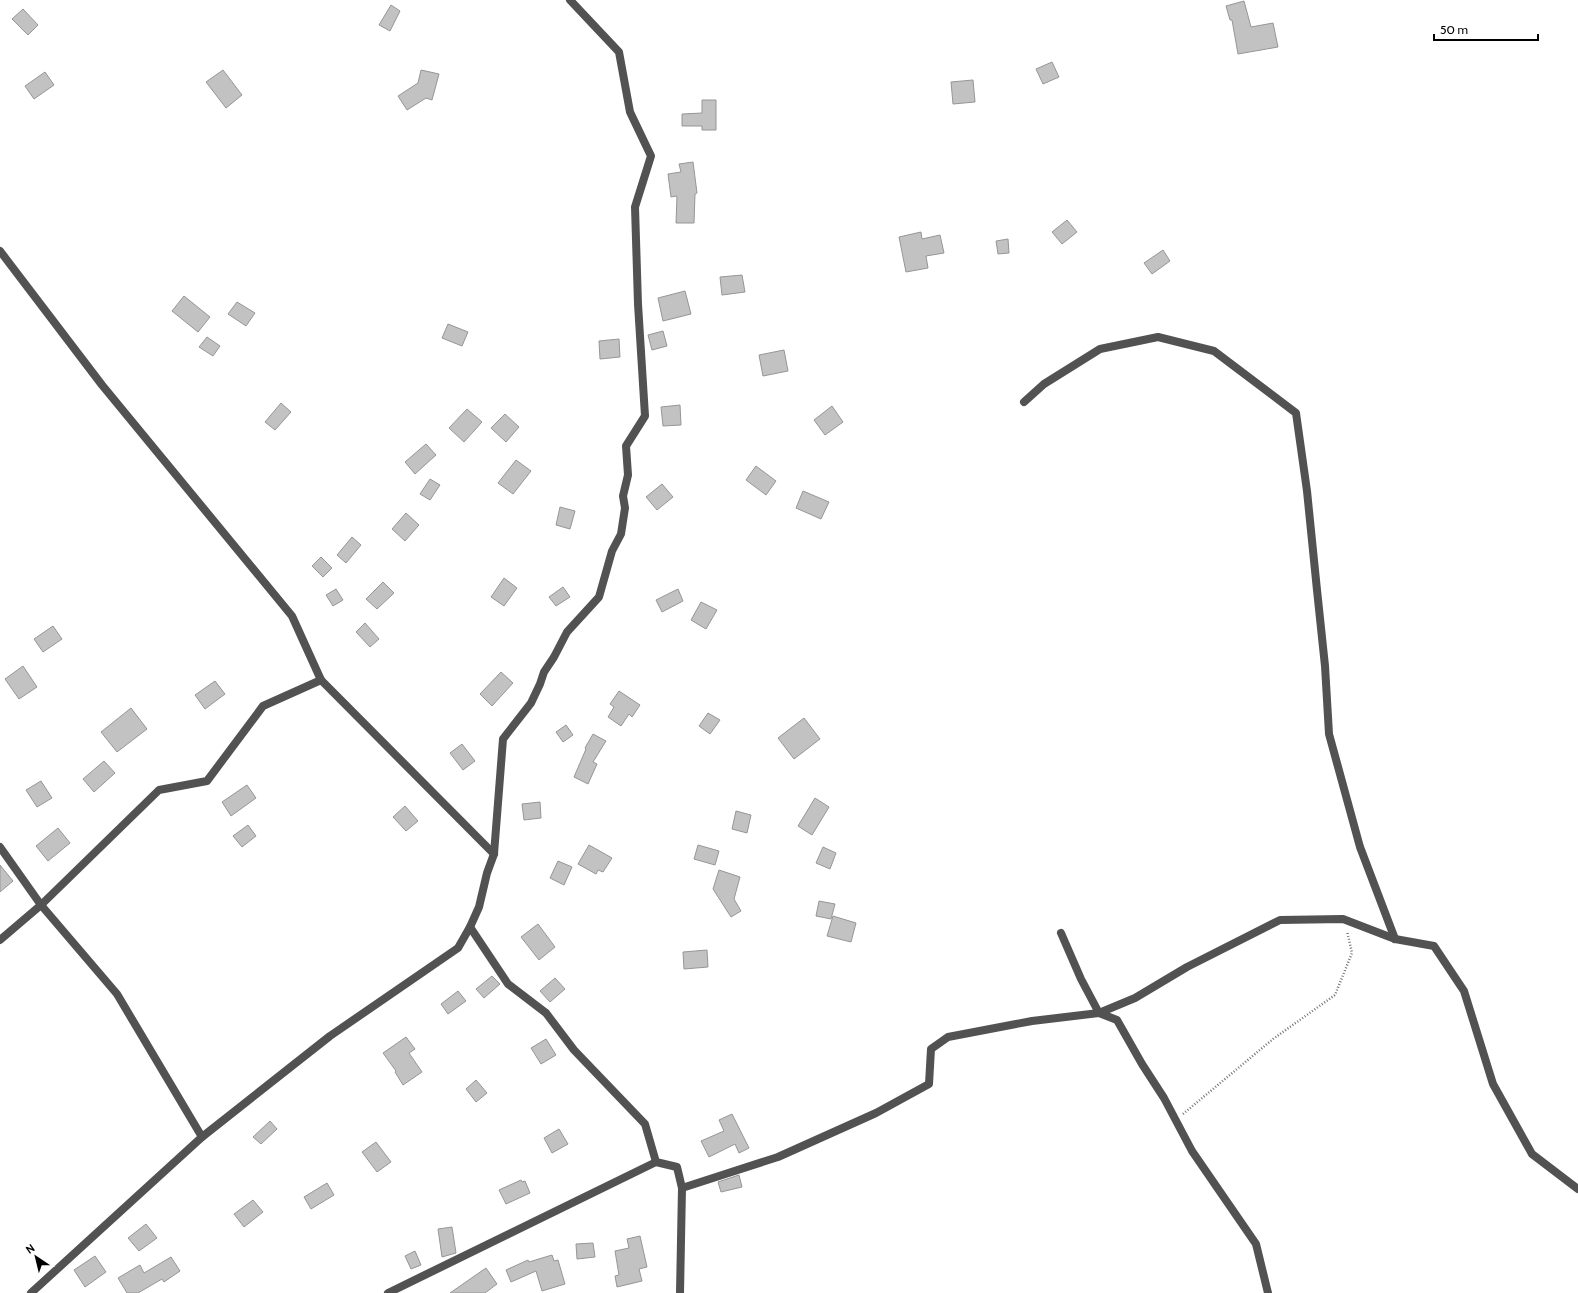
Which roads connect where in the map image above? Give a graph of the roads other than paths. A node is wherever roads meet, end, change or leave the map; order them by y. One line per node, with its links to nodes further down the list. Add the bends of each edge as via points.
1 (570, 0): 6 (street, via 619,52 630,112 651,156 635,207 645,416 626,446 628,475 623,496 625,508 622,534 612,551 599,597 567,632 544,672 531,703 503,739)
2 (0, 251): 4 (street, via 102,385 292,616)
3 (1024, 402): 10 (street, via 1044,384 1100,349 1158,337 1214,351 1296,413 1325,666 1329,734 1360,846)
4 (321, 680): 6 (street); 7 (street, via 263,706 207,781 159,790)
5 (0, 847): 7 (street)
6 (494, 854): 8 (street, via 479,908)
7 (41, 904): 11 (street); 13 (street, via 117,994)
8 (470, 927): 13 (street, via 458,948 330,1036); 14 (street, via 508,984 546,1014 574,1050 645,1124)
9 (1061, 933): 12 (street)
10 (1395, 939): 12 (street, via 1343,919 1280,920 1187,967 1135,998); 16 (street, via 1434,946 1464,991 1493,1084 1532,1154)
11 (0, 940)
12 (1099, 1013): 15 (street, via 1032,1021 948,1037 931,1049 929,1084 876,1113 778,1156); 20 (street, via 1117,1020 1192,1152 1256,1244)
13 (202, 1138): 17 (street)
14 (656, 1162): 15 (street, via 677,1167); 18 (street)
15 (682, 1188): 19 (street)
16 (1578, 1189)
17 (30, 1293)
18 (388, 1293)
19 (680, 1293)
20 (1268, 1293)

